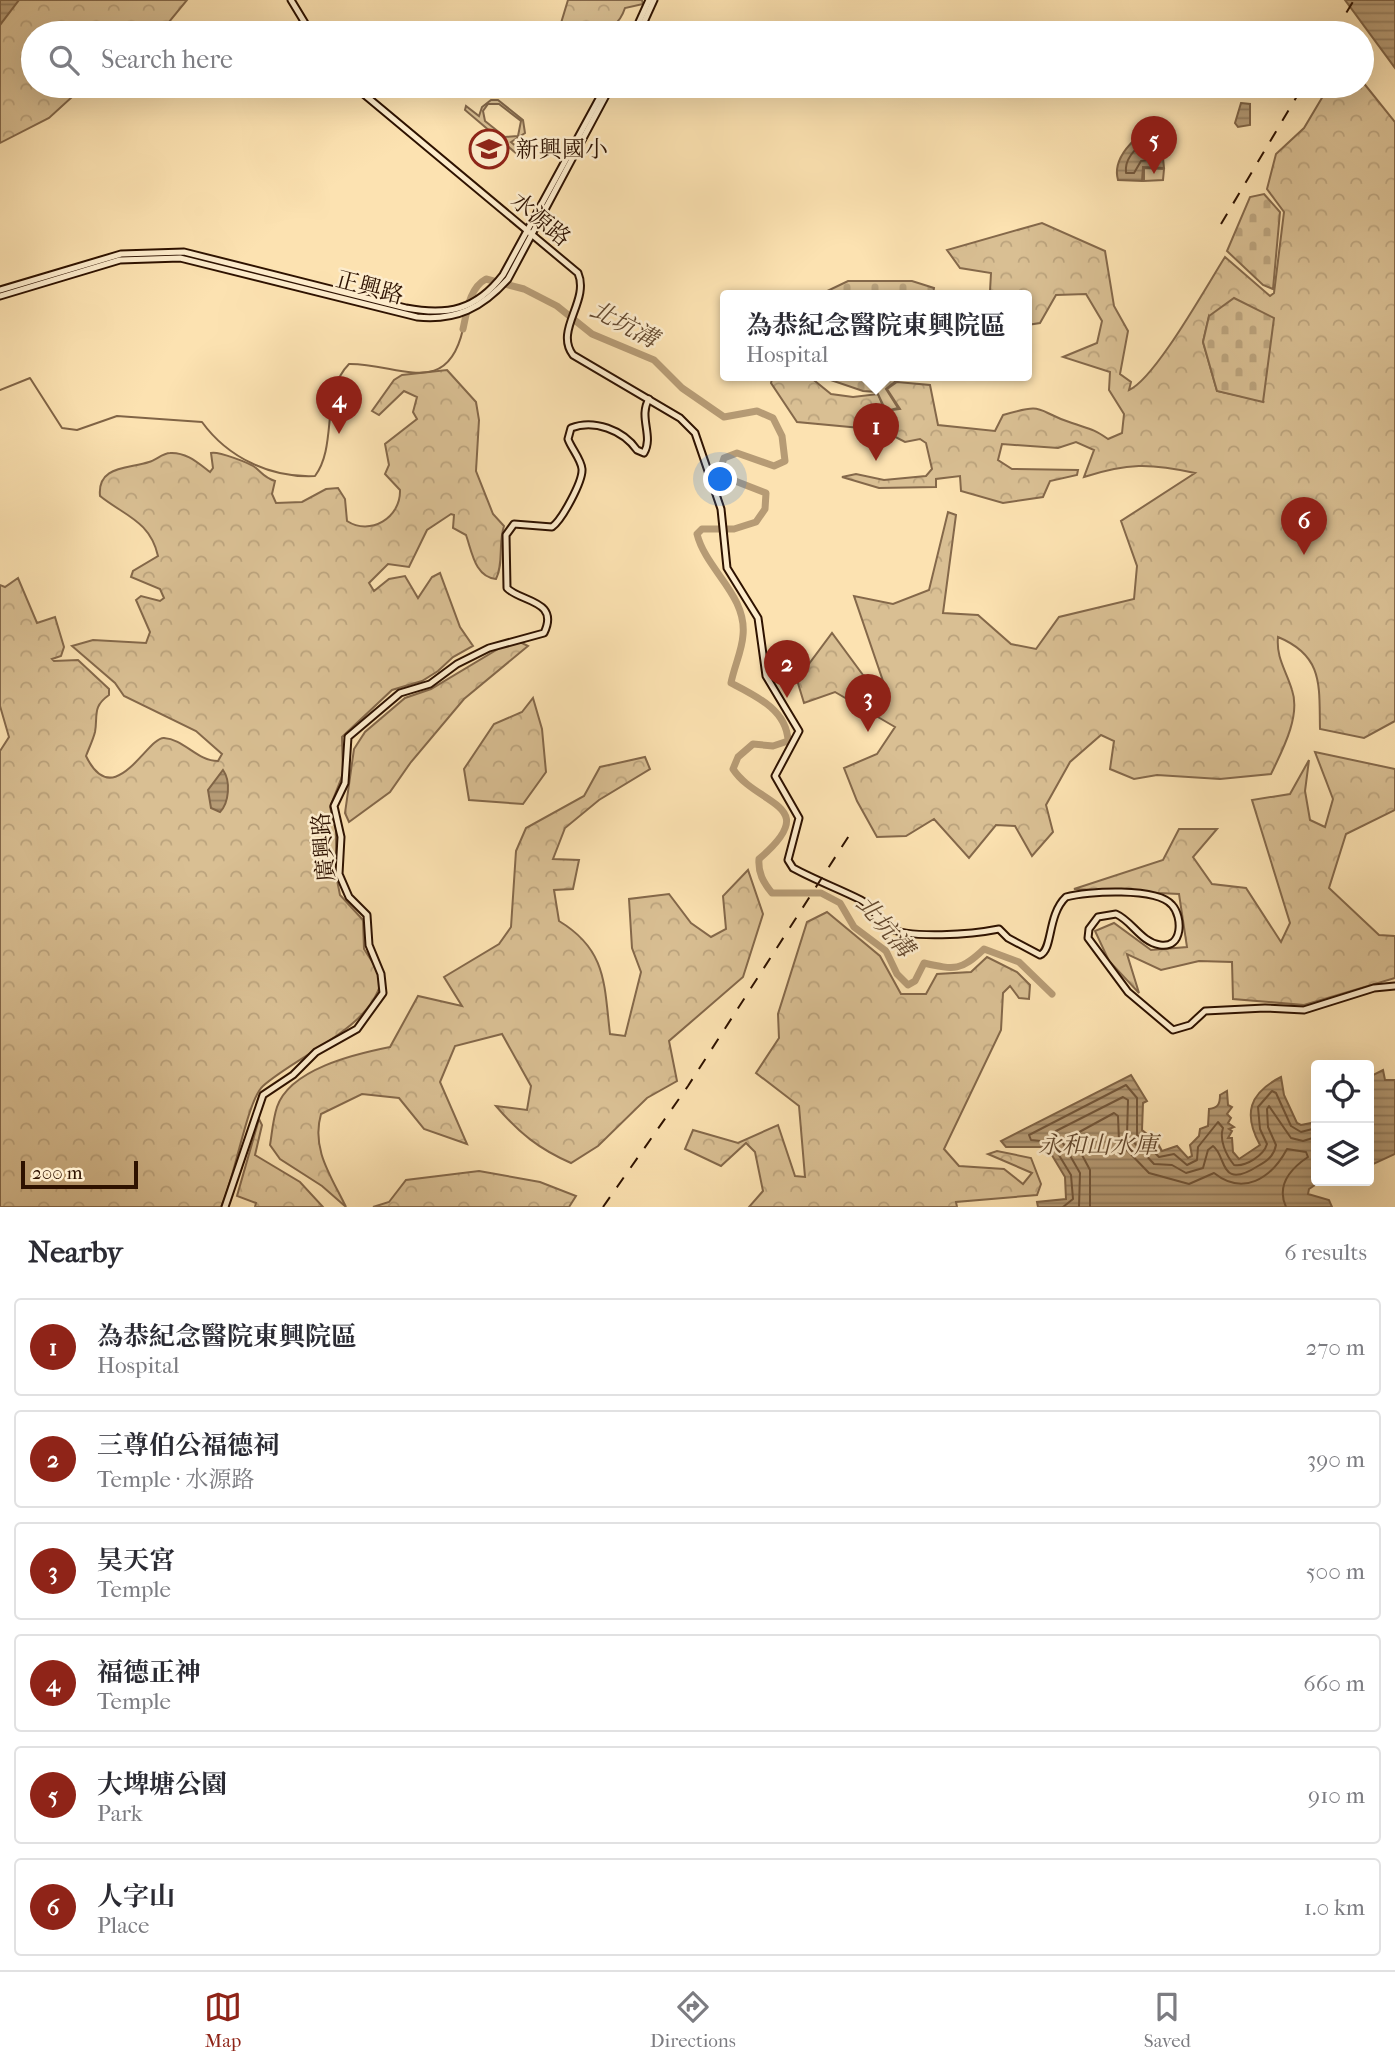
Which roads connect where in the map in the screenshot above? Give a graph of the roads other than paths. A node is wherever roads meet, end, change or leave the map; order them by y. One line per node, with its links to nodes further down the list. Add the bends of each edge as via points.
1 (291, 0): 3 (street)
2 (651, 0): 4 (street)
3 (304, 21)
4 (641, 21)
5 (368, 98): 7 (street, 水源路)
6 (603, 98): 7 (street, 正興路)
7 (530, 234): 8 (street, 正興路); 11 (street, 水源路, via 578,273 581,286 567,341 573,355)
8 (498, 286): 9 (street, 正興路, via 466,306 434,314 215,258 170,251 121,254); 10 (street, 正興路, via 475,309 438,319 208,262 161,257 120,260)
9 (0, 290)
10 (0, 296)
11 (649, 400): 12 (street, via 695,433 718,499 727,568 758,618 766,676 799,731 775,776 799,818 788,860 793,868 863,901 893,930 914,934 999,929 1040,955 1048,948 1054,913 1066,897 1120,892 1164,899 1173,906 1180,928 1168,945 1140,935 1116,914 1098,917 1088,938 1128,992 1173,1030 1190,1025 1205,1011 1304,1010); 13 (street, 廣興路, via 643,411 648,445 644,453 615,431 596,425 571,428 568,439 582,468 567,506 552,527 514,524 506,535 506,583 515,595 541,605 546,619 544,634 489,648 430,684 400,693 350,733 345,743 345,783 334,806 341,837 339,874 349,897 367,915 369,945 383,993 356,1029 316,1052 263,1095)
12 (1395, 986)
13 (225, 1207)

